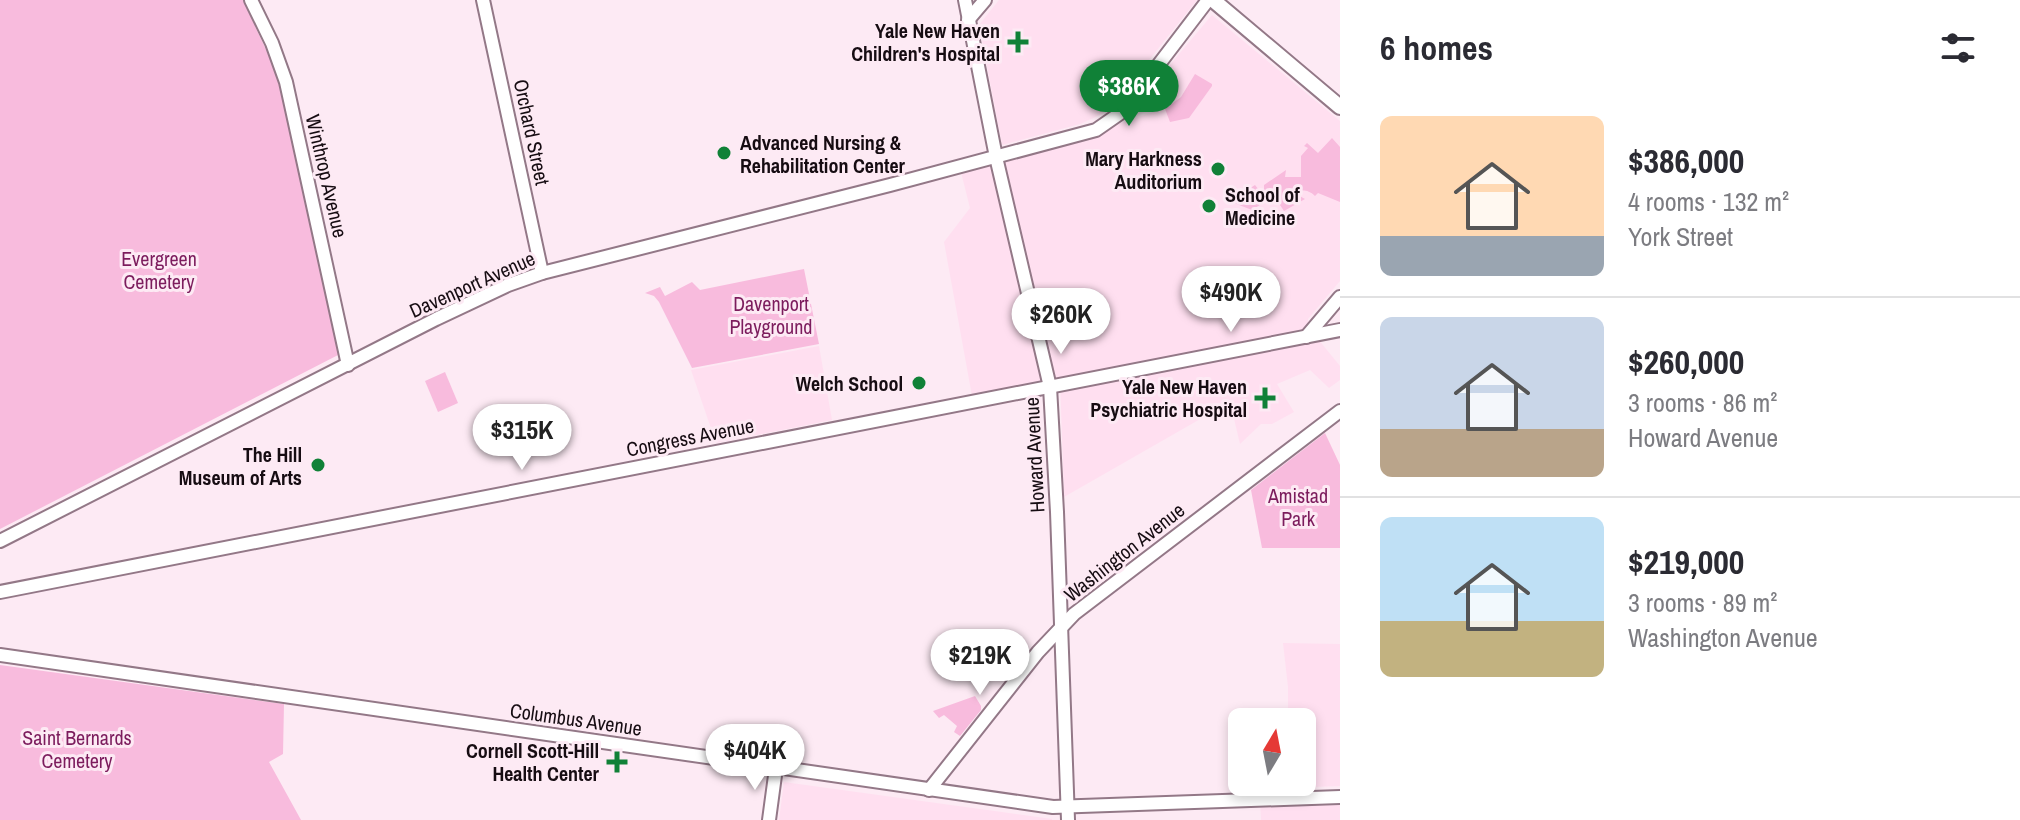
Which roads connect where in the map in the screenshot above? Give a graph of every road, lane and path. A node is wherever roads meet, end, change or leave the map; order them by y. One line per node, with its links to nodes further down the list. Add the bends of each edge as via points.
1 (251, 0): 13 (main road, Winthrop Avenue, via 286,82)
2 (483, 0): 9 (main road, Orchard Street)
3 (965, 0): 6 (main road, Howard Avenue)
4 (985, 0): 6 (main road)
5 (1210, 0): 7 (highway); 8 (main road, Davenport Avenue, via 1109,123)
6 (968, 20): 8 (main road, Howard Avenue)
7 (1340, 107)
8 (996, 157): 9 (main road, Davenport Avenue); 14 (main road, Howard Avenue)
9 (542, 273): 13 (main road, Davenport Avenue)
10 (1340, 297): 12 (main road)
11 (1340, 330): 12 (main road, Congress Avenue)
12 (1306, 337): 14 (main road, Congress Avenue)
13 (348, 365): 16 (main road, Davenport Avenue)
14 (1050, 387): 17 (main road, Congress Avenue); 18 (main road, Howard Avenue)
15 (1340, 411): 18 (main road, Washington Avenue)
16 (0, 541)
17 (0, 592)
18 (1061, 628): 21 (main road, Washington Avenue); 23 (main road, Howard Avenue)
19 (0, 655): 20 (main road, Columbus Avenue)
20 (776, 768): 21 (main road, Columbus Avenue); 24 (main road)
21 (929, 790): 23 (main road, Columbus Avenue)
22 (1340, 797): 23 (main road, Columbus Avenue)
23 (1067, 813)
24 (769, 820)

